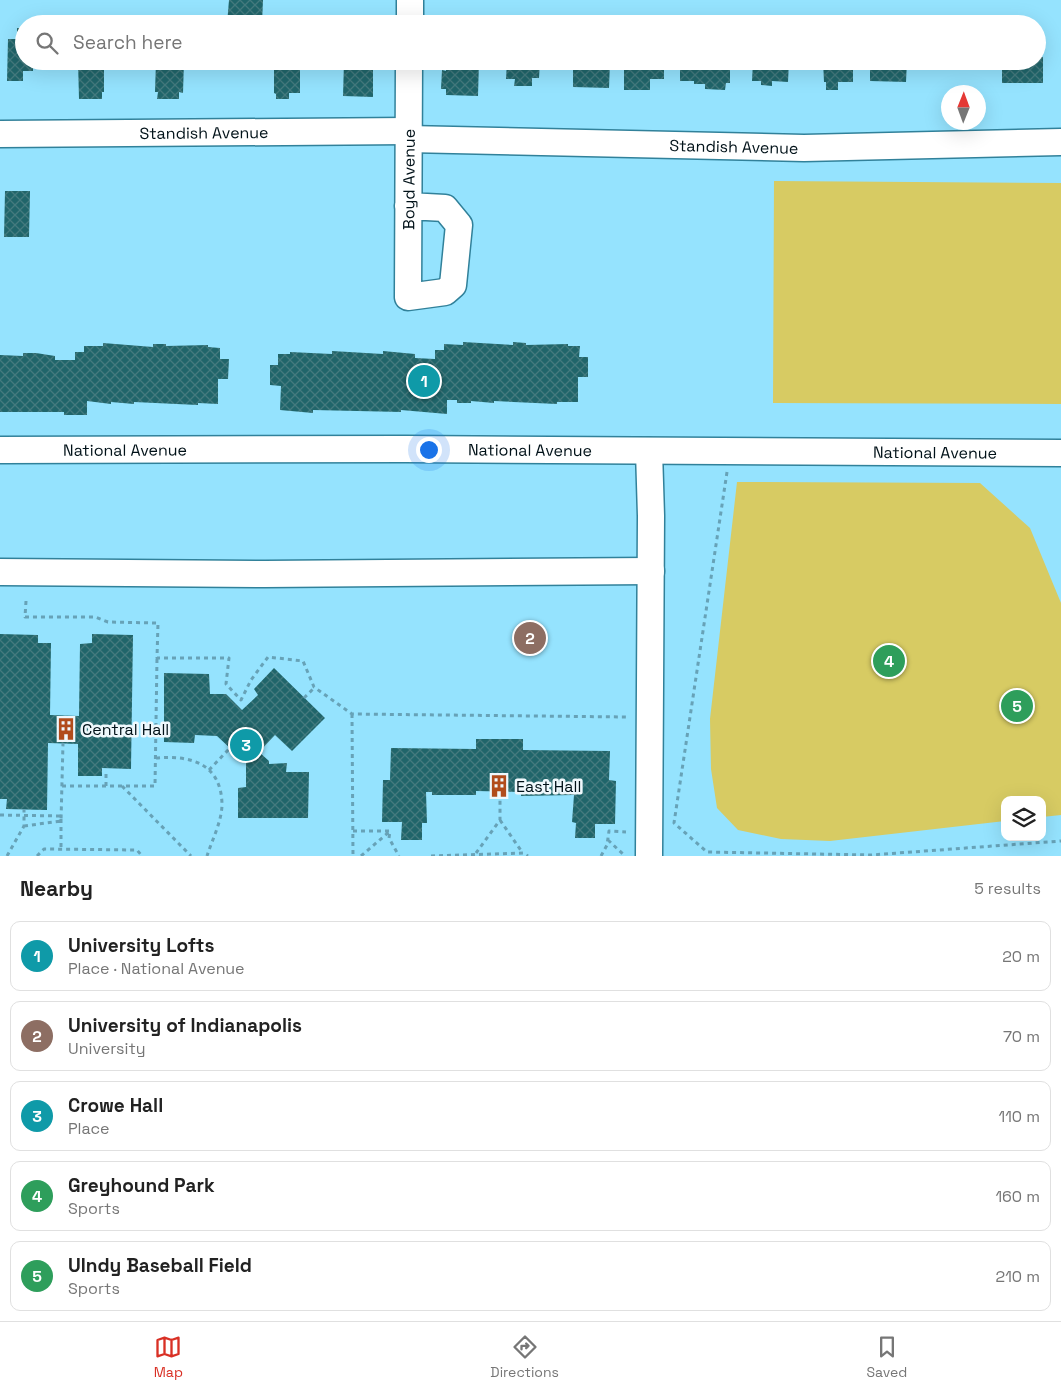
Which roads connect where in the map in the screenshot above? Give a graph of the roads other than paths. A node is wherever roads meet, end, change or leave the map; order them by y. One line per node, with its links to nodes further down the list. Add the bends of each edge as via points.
1 (410, 0): 2 (street)
2 (410, 15)
3 (409, 70): 5 (street, Boyd Avenue)
4 (0, 134): 5 (street, Standish Avenue)
5 (408, 135): 6 (street, Standish Avenue, via 804,148); 7 (street, Boyd Avenue)
6 (1061, 142)
7 (408, 206): 7 (street, Boyd Avenue, via 408,297 445,292 453,286 459,225 445,208)
8 (0, 450): 9 (street, National Avenue)
9 (649, 451): 10 (street, National Avenue); 11 (street)
10 (1061, 453)
11 (651, 571): 12 (street); 13 (street)
12 (0, 572)
13 (649, 856)

